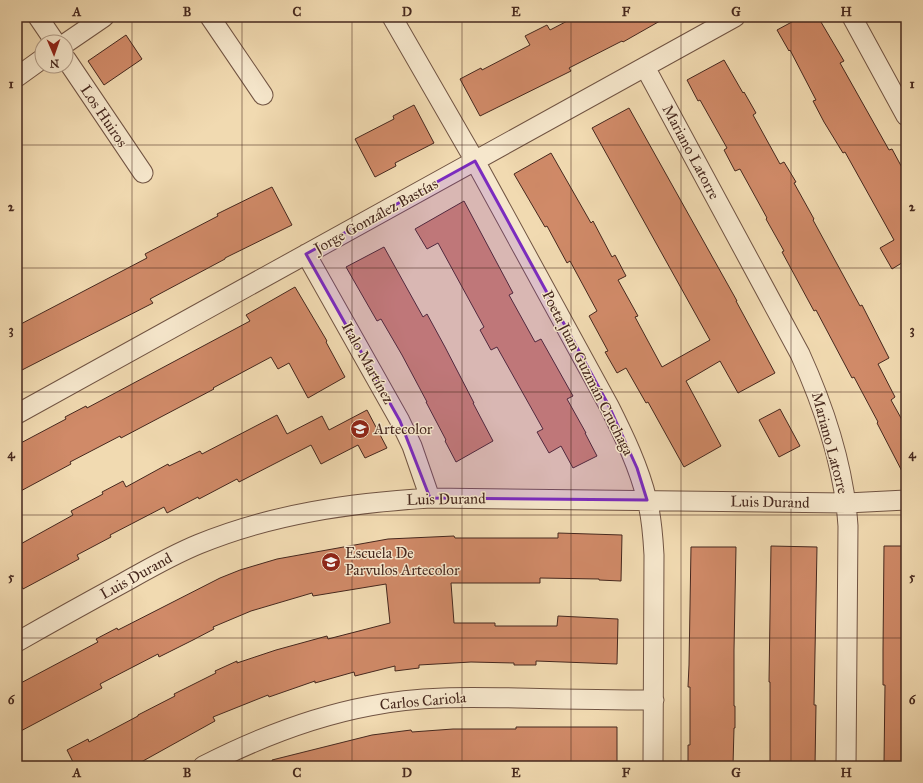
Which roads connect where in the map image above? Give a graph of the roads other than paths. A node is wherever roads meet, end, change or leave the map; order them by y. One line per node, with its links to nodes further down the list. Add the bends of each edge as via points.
1 (38, 17): 7 (street)
2 (104, 17): 8 (street)
3 (210, 17): 13 (street)
4 (392, 17): 15 (street, Poeta Juan Guzmán Cruchaga)
5 (735, 17): 10 (street, Jorge González Bastías)
6 (852, 17): 14 (street)
7 (49, 34)
8 (74, 38)
9 (34, 65): 12 (street)
10 (645, 67): 15 (street, Jorge González Bastías); 22 (street, Mariano Latorre, via 815,386 833,441)
11 (74, 71): 16 (street, Los Huiros)
12 (17, 76)
13 (263, 95)
14 (906, 116)
15 (475, 161): 17 (street, Jorge González Bastías); 20 (street, Poeta Juan Guzmán Cruchaga, via 609,406 637,468)
16 (143, 173)
17 (306, 254): 18 (street, Jorge González Bastías); 19 (street, Italo Martínez, via 400,421 412,446)
18 (17, 414)
19 (430, 498): 20 (street, Luis Durand); 23 (street, Luis Durand, via 343,506 230,532 166,559)
20 (647, 500): 22 (street, Luis Durand); 24 (street, Poeta Juan Guzmán Cruchaga, via 654,555)
21 (906, 500): 22 (street, Luis Durand)
22 (847, 503): 27 (street, Mariano Latorre)
23 (17, 642)
24 (654, 700): 25 (street, Carlos Cariola, via 459,697 402,701 370,706 308,722 264,738); 26 (street, Poeta Juan Guzmán Cruchaga)
25 (203, 766)
26 (653, 766)
27 (846, 766)

